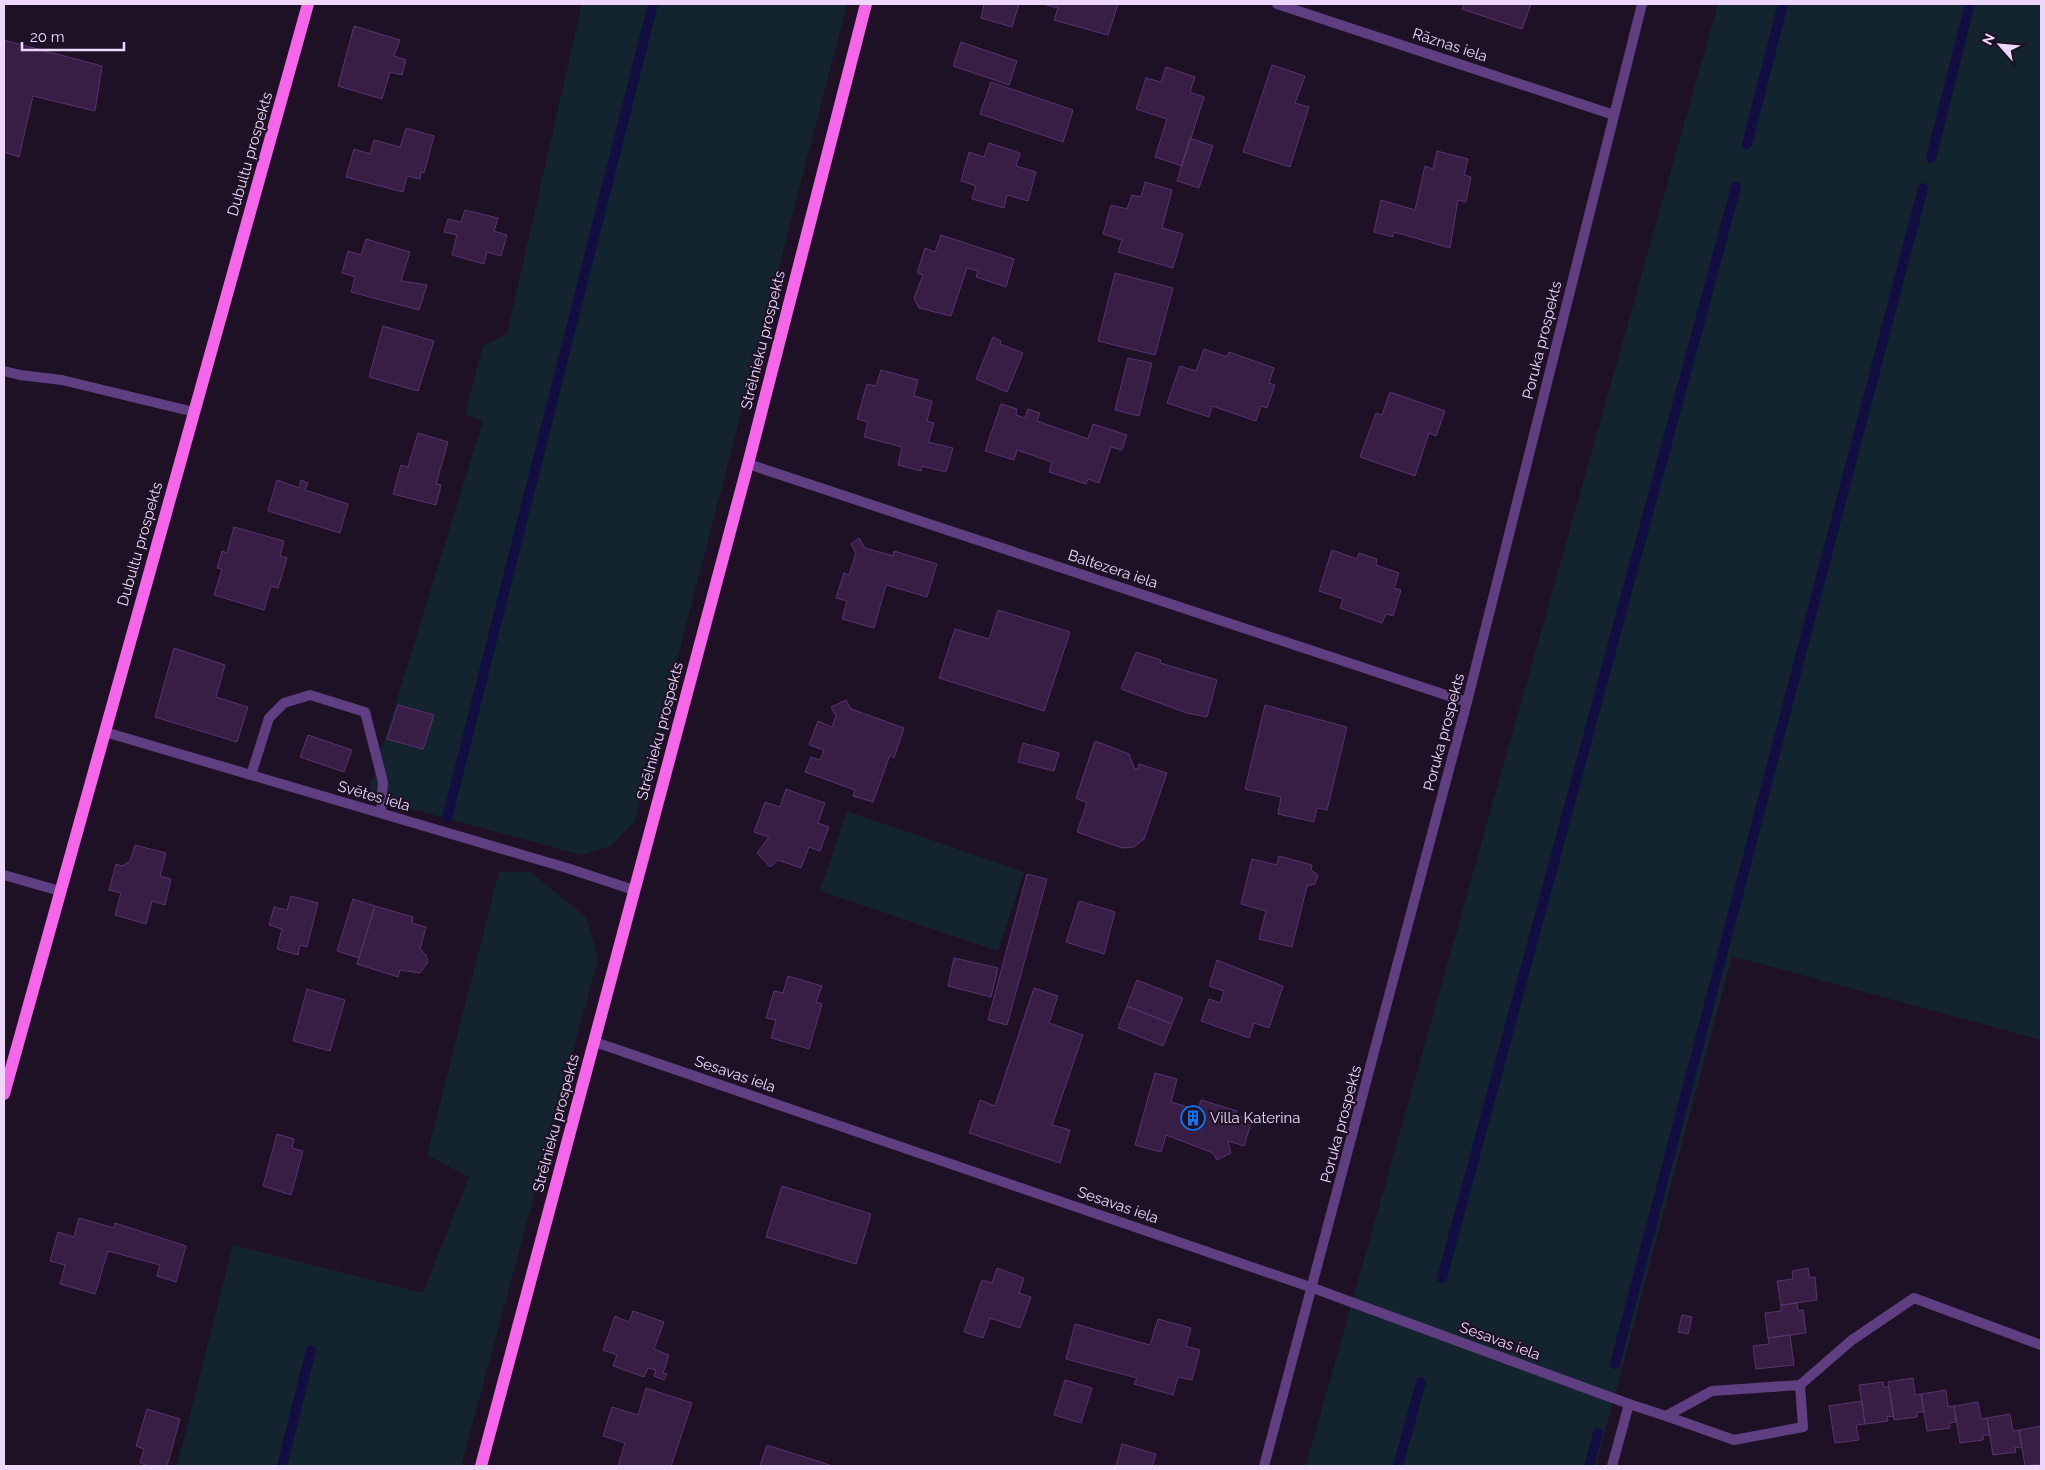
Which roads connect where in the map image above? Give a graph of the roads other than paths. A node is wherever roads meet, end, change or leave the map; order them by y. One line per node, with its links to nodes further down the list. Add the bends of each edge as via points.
1 (308, 4): 7 (main road, Dubultu prospekts)
2 (866, 4): 8 (main road, Strēlnieku prospekts)
3 (1276, 4): 5 (street, Rāznas iela)
4 (1642, 4): 5 (street, Poruka prospekts)
5 (1614, 115): 9 (street, Poruka prospekts)
6 (4, 370): 7 (street, via 62,380)
7 (194, 412): 10 (main road, Dubultu prospekts)
8 (748, 464): 9 (street, Baltezera iela); 14 (main road, Strēlnieku prospekts)
9 (1468, 702): 18 (street, Poruka prospekts)
10 (105, 732): 11 (street, Svētes iela); 15 (main road, Dubultu prospekts)
11 (251, 775): 12 (street, Svētes iela); 12 (street, via 269,718 284,703 310,695 365,712 383,782)
12 (381, 814): 14 (street, Svētes iela)
13 (4, 875): 15 (street)
14 (634, 890): 16 (main road, Strēlnieku prospekts)
15 (60, 891): 17 (main road, Dubultu prospekts)
16 (595, 1042): 18 (street, Sesavas iela); 23 (main road, Strēlnieku prospekts)
17 (4, 1094)
18 (1313, 1288): 21 (street, Sesavas iela); 24 (street, Poruka prospekts)
19 (2041, 1345): 20 (street, via 1914,1298 1852,1340)
20 (1800, 1385): 22 (street, via 1712,1391); 22 (street, Sesavas iela, via 1803,1427 1734,1440)
21 (1628, 1404): 22 (street, Sesavas iela); 25 (street)
22 (1666, 1416)
23 (481, 1466)
24 (1264, 1466)
25 (1612, 1466)

